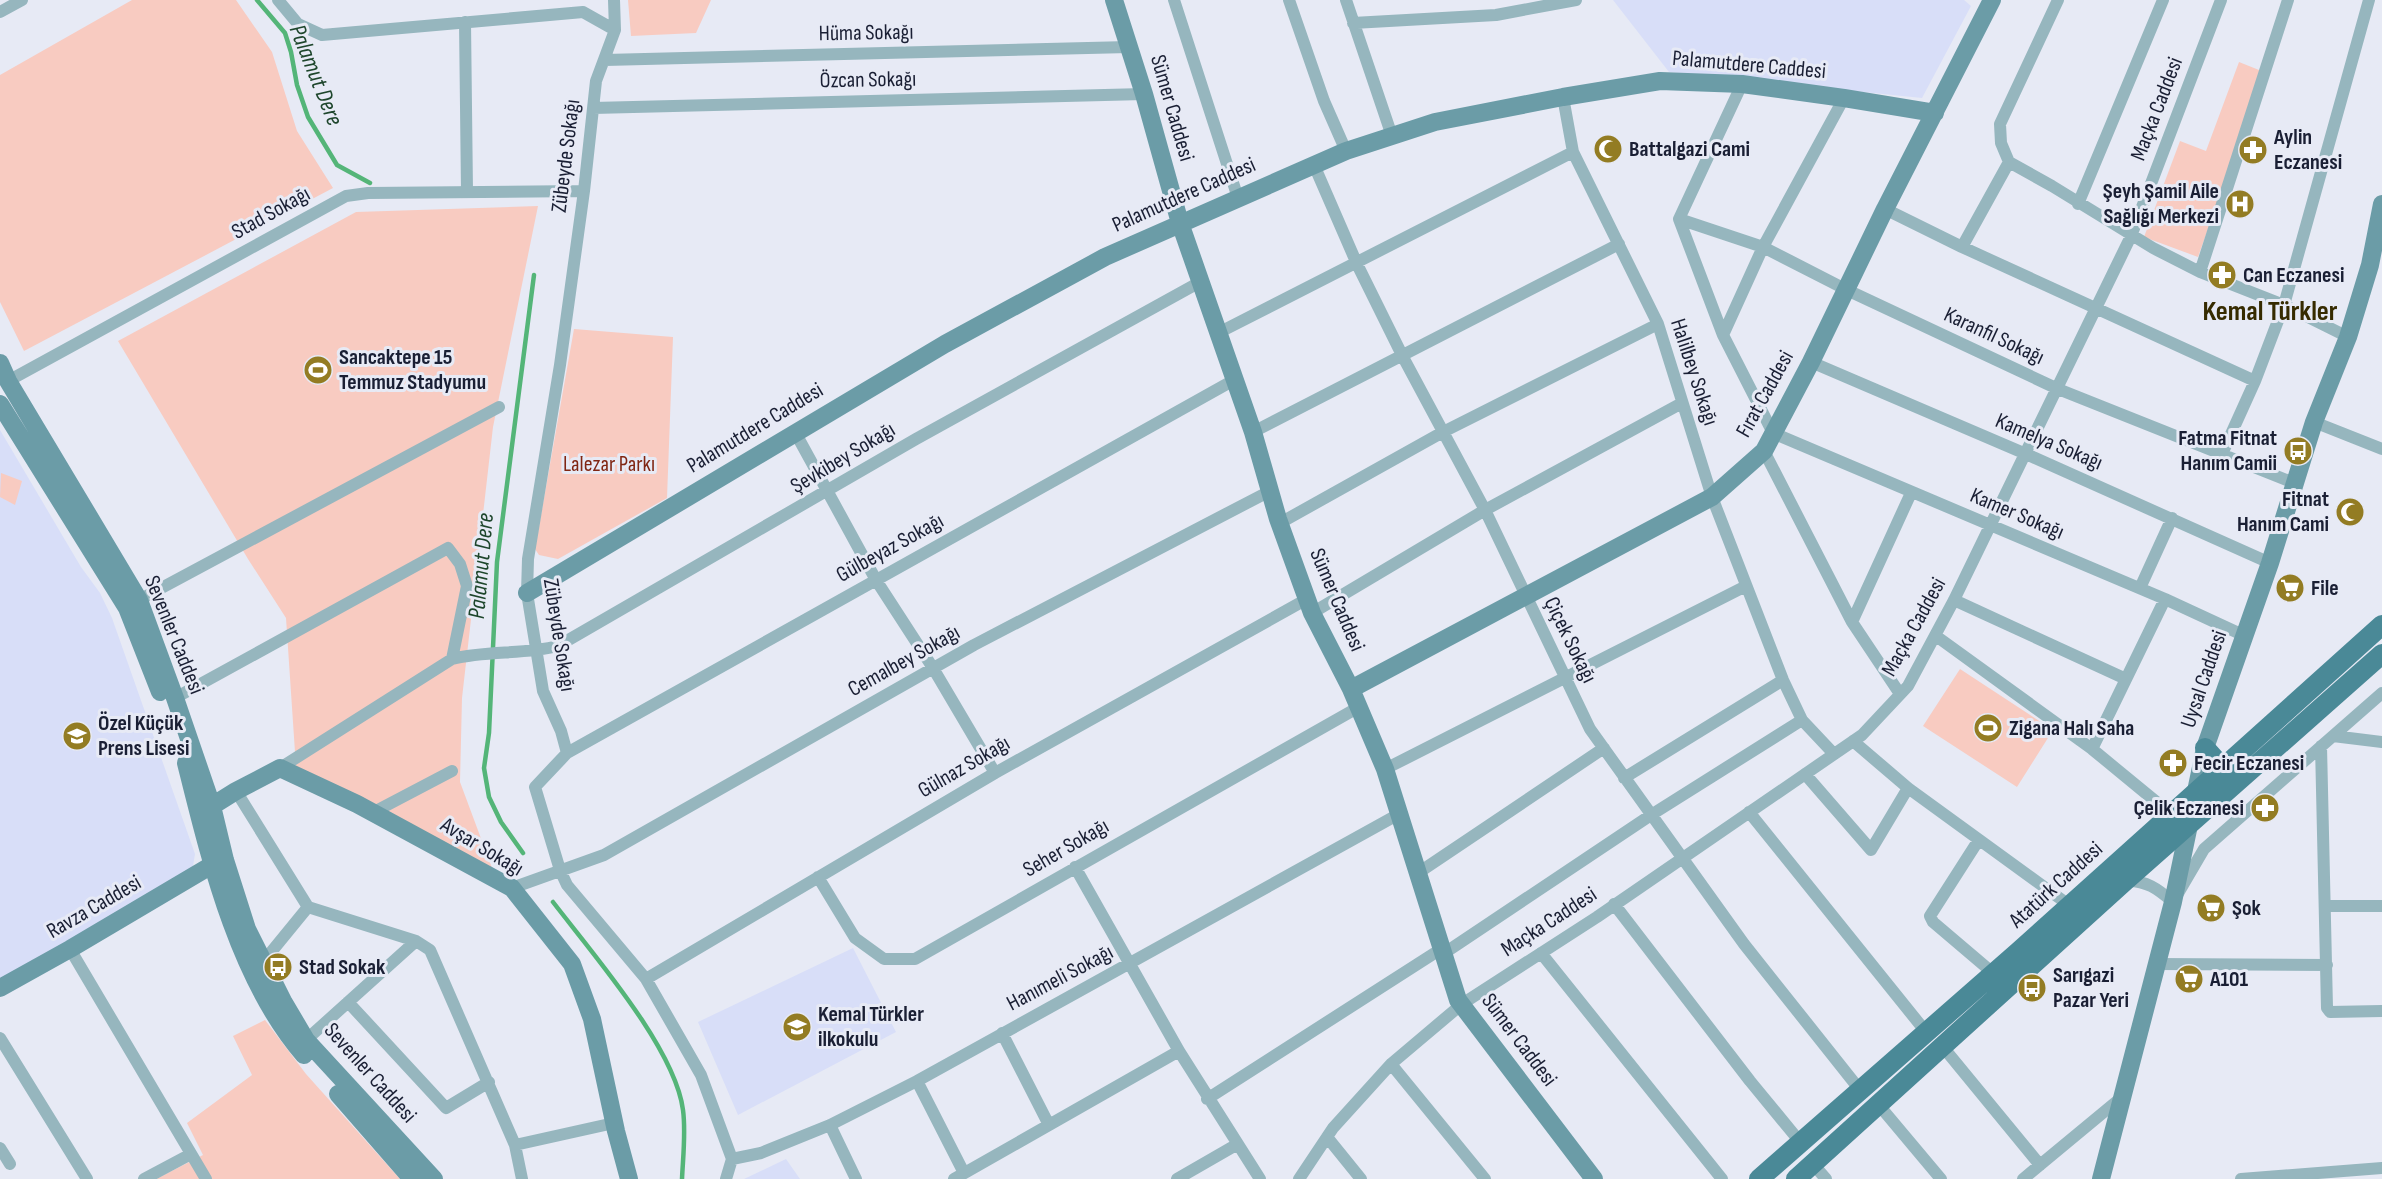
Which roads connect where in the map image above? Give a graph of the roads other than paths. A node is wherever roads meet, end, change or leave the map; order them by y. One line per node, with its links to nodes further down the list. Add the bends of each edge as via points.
1 (22, 0): 16 (street)
2 (278, 0): 17 (street, via 298,24 322,35)
3 (614, 0): 19 (street, Zübeyde Sokağı)
4 (1114, 0): 20 (street, Sümer Caddesi)
5 (1174, 0): 35 (street)
6 (1289, 0): 29 (street)
7 (1346, 0): 18 (street)
8 (1576, 0): 18 (street, via 1496,15)
9 (2058, 0): 31 (street, via 2000,124 2001,143)
10 (2163, 0): 36 (street)
11 (2220, 0): 41 (street, Maçka Caddesi)
12 (2288, 0): 46 (street)
13 (2369, 0): 49 (street)
14 (1987, 3): 27 (street, Fırat Caddesi)
15 (582, 6): 17 (street); 19 (street)
16 (0, 12)
17 (465, 22): 34 (street)
18 (1353, 23): 28 (street)
19 (615, 30): 21 (street, Zübeyde Sokağı)
20 (1129, 47): 21 (street, Hüma Sokağı); 23 (street, Sümer Caddesi)
21 (605, 60): 26 (street, Zübeyde Sokağı, via 596,81)
22 (1742, 84): 24 (street, Palamutdere Caddesi, via 1660,81); 25 (street, Palamutdere Caddesi); 39 (street)
23 (1144, 94): 26 (street, Özcan Sokağı); 40 (street, Sümer Caddesi)
24 (1563, 97): 28 (street, Palamutdere Caddesi, via 1435,122); 30 (street, Halilbey Sokağı)
25 (1844, 98): 27 (street, Palamutdere Caddesi); 43 (street)
26 (593, 108): 33 (street, Zübeyde Sokağı)
27 (1935, 113): 38 (street, Fırat Caddesi)
28 (1392, 136): 29 (street, Palamutdere Caddesi)
29 (1346, 151): 32 (street, Palamutdere Caddesi)
30 (1573, 152): 42 (street, Halilbey Sokağı); 45 (street)
31 (2009, 162): 36 (street); 44 (street)
32 (1314, 165): 35 (street, Palamutdere Caddesi); 45 (street, Çiçek Sokağı)
33 (584, 191): 34 (street, Stad Sokağı); 87 (street, Zübeyde Sokağı, via 528,559)
34 (467, 192): 60 (street, Stad Sokağı, via 346,196)
35 (1239, 198): 40 (street, Palamutdere Caddesi)
36 (2078, 204): 41 (street)
37 (2382, 204): 54 (street, Uysal Caddesi, via 2370,265)
38 (1885, 209): 44 (street); 48 (street, Fırat Caddesi)
39 (1679, 219): 43 (street, Karanfil Sokağı); 53 (street)
40 (1180, 223): 47 (street, Sümer Caddesi); 66 (street, Palamutdere Caddesi, via 1076,272)
41 (2131, 236): 46 (street); 50 (street, Maçka Caddesi)
42 (1619, 244): 51 (street, Halilbey Sokağı); 55 (street)
43 (1763, 247): 48 (street, Karanfil Sokağı); 53 (street)
44 (1962, 247): 50 (street)
45 (1357, 264): 52 (street); 55 (street, Çiçek Sokağı)
46 (2200, 272): 49 (street)
47 (1200, 282): 52 (street, Sümer Caddesi); 76 (street, Şevkibey Sokağı)
48 (1847, 290): 56 (street, Fırat Caddesi); 61 (street, Karanfil Sokağı)
49 (2284, 305): 54 (street); 59 (street)
50 (2097, 308): 59 (street); 61 (street, Maçka Caddesi)
51 (1658, 324): 62 (street, Halilbey Sokağı); 68 (street)
52 (1218, 333): 58 (street, Sümer Caddesi)
53 (1723, 335): 69 (street)
54 (2348, 336): 65 (street, Uysal Caddesi)
55 (1403, 357): 67 (street); 68 (street, Çiçek Sokağı)
56 (1811, 362): 69 (street, Fırat Caddesi); 72 (street, Kamelya Sokağı)
57 (0, 363): 60 (street, Sevenler Caddesi)
58 (1234, 380): 67 (street, Sümer Caddesi); 84 (street, Gülbeyaz Sokağı)
59 (2254, 381): 73 (street)
60 (4, 383): 90 (street, Sevenler Caddesi)
61 (2058, 389): 72 (street, Maçka Caddesi); 73 (street, Karanfil Sokağı)
62 (1682, 403): 78 (street, Halilbey Sokağı); 79 (street, Gülnaz Sokağı)
63 (0, 404): 139 (street, Sevenler Caddesi, via 127,608 182,747)
64 (499, 408): 90 (street)
65 (2314, 422): 70 (street); 74 (street, Uysal Caddesi)
66 (795, 432): 76 (street); 87 (street, Palamutdere Caddesi)
67 (1253, 432): 75 (street, Sümer Caddesi)
68 (1443, 432): 79 (street, Çiçek Sokağı); 81 (street)
69 (1773, 433): 71 (street, Fırat Caddesi); 77 (street, Kamer Sokağı)
70 (2382, 449)
71 (1764, 451): 78 (street, Fırat Caddesi); 93 (street)
72 (2026, 454): 80 (street, Kamelya Sokağı); 82 (street, Maçka Caddesi)
73 (2222, 454): 74 (street, Karanfil Sokağı)
74 (2294, 483): 83 (street, Uysal Caddesi)
75 (1270, 491): 81 (street, Sümer Caddesi); 100 (street, Cemalbey Sokağı)
76 (827, 492): 84 (street); 97 (street, Şevkibey Sokağı, via 558,646)
77 (1911, 493): 82 (street, Kamer Sokağı); 93 (street)
78 (1712, 497): 85 (street, Halilbey Sokağı); 88 (street, Fırat Caddesi)
79 (1485, 510): 88 (street, Çiçek Sokağı); 92 (street, Gülnaz Sokağı)
80 (2172, 518): 83 (street, Kamelya Sokağı); 86 (street)
81 (1280, 523): 92 (street, Sümer Caddesi)
82 (1990, 526): 86 (street, Kamer Sokağı); 91 (street, Maçka Caddesi)
83 (2270, 563): 96 (street, Uysal Caddesi)
84 (876, 580): 100 (street); 117 (street, Gülbeyaz Sokağı)
85 (1746, 586): 101 (street); 103 (street, Halilbey Sokağı)
86 (2140, 588): 89 (street, Kamer Sokağı)
87 (527, 593): 97 (street, Zübeyde Sokağı)
88 (1526, 596): 101 (street, Çiçek Sokağı); 104 (street, Fırat Caddesi)
89 (2165, 598): 96 (street, Kamer Sokağı); 102 (street)
90 (139, 600): 107 (street, Sevenler Caddesi)
91 (1954, 600): 95 (street, Maçka Caddesi); 102 (street)
92 (1310, 606): 104 (street, Sümer Caddesi); 124 (street, Gülnaz Sokağı)
93 (1852, 622): 106 (street)
94 (2382, 625): 119 (main road, Atatürk Caddesi)
95 (1936, 636): 106 (street, Maçka Caddesi); 116 (street)
96 (2245, 636): 115 (street, Uysal Caddesi)
97 (537, 652): 99 (street, Şevkibey Sokağı); 117 (street, Zübeyde Sokağı, via 543,692)
98 (2382, 654): 123 (main road, Atatürk Caddesi)
99 (452, 659): 107 (street, via 468,586 460,564 448,548); 120 (street)
100 (933, 668): 124 (street); 141 (street, Cemalbey Sokağı, via 604,855)
101 (1565, 678): 114 (street, Çiçek Sokağı); 121 (street)
102 (2126, 679): 116 (street)
103 (1783, 680): 109 (street, Halilbey Sokağı); 126 (street)
104 (1351, 689): 108 (street, Sümer Caddesi)
105 (2382, 693): 110 (street)
106 (1900, 694): 111 (street, Maçka Caddesi)
107 (176, 698): 130 (street, Sevenler Caddesi)
108 (1359, 707): 121 (street, Sümer Caddesi); 140 (street, Seher Sokağı)
109 (1802, 720): 118 (street, Halilbey Sokağı); 135 (street)
110 (2333, 736): 112 (street); 113 (street)
111 (1853, 741): 118 (street, Maçka Caddesi); 127 (street)
112 (2382, 742)
113 (2321, 746): 146 (street, via 2204,849); 149 (street)
114 (1604, 748): 126 (street, Çiçek Sokağı); 142 (street)
115 (2205, 748): 119 (main road); 129 (street, Uysal Caddesi)
116 (2092, 749): 134 (street)
117 (567, 753): 141 (street, via 535,787)
118 (1834, 754): 125 (street, Maçka Caddesi)
119 (2222, 767): 123 (main road); 129 (main road, Atatürk Caddesi)
120 (280, 768): 128 (street); 132 (street, Avşar Sokağı)
121 (1385, 769): 133 (street, Sümer Caddesi)
122 (452, 771): 132 (street)
123 (2250, 772): 136 (main road, Atatürk Caddesi)
124 (995, 773): 143 (street, Gülnaz Sokağı)
125 (1805, 774): 127 (street, via 1871,850); 131 (street, Maçka Caddesi)
126 (1624, 778): 135 (street, Çiçek Sokağı)
127 (1908, 788): 137 (street)
128 (236, 790): 130 (street); 151 (street)
129 (2195, 791): 134 (main road, Atatürk Caddesi); 136 (street, Uysal Caddesi)
130 (212, 806): 139 (street, Sevenler Caddesi)
131 (1749, 812): 138 (street, Maçka Caddesi); 166 (street)
132 (372, 813): 145 (street, Avşar Sokağı)
133 (1399, 814): 142 (street, Sümer Caddesi); 157 (street, Hanımeli Sokağı)
134 (2171, 814): 148 (main road, Atatürk Caddesi)
135 (1650, 815): 138 (street, Çiçek Sokağı); 154 (street)
136 (2189, 827): 144 (main road, Atatürk Caddesi); 146 (street, Uysal Caddesi)
137 (1978, 841): 148 (street); 160 (street, via 1930,916)
138 (1682, 858): 147 (street, Maçka Caddesi); 175 (street, Çiçek Sokağı, via 1744,944)
139 (219, 862): 153 (street, Ravza Caddesi); 156 (street, Sevenler Caddesi); 198 (street, Sevenler Caddesi, via 239,943 276,1018)
140 (1075, 867): 143 (street, Seher Sokağı, via 915,959 884,959 855,938); 157 (street)
141 (560, 870): 145 (street, Cemalbey Sokağı); 161 (street, via 567,885)
142 (1418, 873): 154 (street, Sümer Caddesi)
143 (818, 877): 161 (street, Gülnaz Sokağı)
144 (2125, 881): 146 (street, via 2140,880 2159,889); 170 (main road, Atatürk Caddesi)
145 (512, 888): 179 (street, Avşar Sokağı, via 572,964 592,1019)
146 (2173, 902): 158 (street, Uysal Caddesi)
147 (1614, 904): 155 (street, Maçka Caddesi); 183 (street)
148 (2069, 905): 160 (main road, Atatürk Caddesi)
149 (2326, 906): 150 (street); 159 (street)
150 (2382, 906)
151 (308, 907): 152 (street); 156 (street)
152 (416, 941): 163 (street); 174 (street, via 430,950)
153 (70, 949): 162 (street, Ravza Caddesi); 187 (street)
154 (1442, 952): 164 (street, Sümer Caddesi); 177 (street)
155 (1541, 953): 164 (street, Maçka Caddesi); 209 (street)
156 (263, 962): 169 (street, Sevenler Caddesi)
157 (1130, 964): 167 (street, Hanımeli Sokağı); 171 (street)
158 (2157, 964): 159 (street); 176 (street, Uysal Caddesi)
159 (2327, 965): 165 (street, via 2330,1012)
160 (1993, 973): 166 (main road, Atatürk Caddesi)
161 (646, 979): 188 (street, via 701,1075)
162 (0, 988)
163 (348, 1002): 169 (street); 174 (street, via 446,1108)
164 (1462, 1004): 172 (street, Maçka Caddesi); 208 (street, Sümer Caddesi)
165 (2382, 1011)
166 (1926, 1032): 175 (main road, Atatürk Caddesi)
167 (1002, 1033): 173 (street, Hanımeli Sokağı); 181 (street)
168 (0, 1038): 195 (street)
169 (306, 1040): 194 (street, Sevenler Caddesi)
170 (1943, 1047): 178 (main road, Atatürk Caddesi); 190 (street)
171 (1179, 1051): 177 (street); 181 (street)
172 (1391, 1064): 182 (street, Maçka Caddesi); 207 (street)
173 (917, 1081): 180 (street, Hanımeli Sokağı); 193 (street)
174 (489, 1082): 185 (street)
175 (1860, 1090): 183 (main road, Atatürk Caddesi)
176 (2122, 1096): 190 (street); 214 (street, Uysal Caddesi)
177 (1207, 1099): 184 (street)
178 (1878, 1104): 192 (main road, Atatürk Caddesi); 212 (street)
179 (614, 1123): 185 (street); 200 (street, Avşar Sokağı)
180 (830, 1125): 188 (street, Hanımeli Sokağı, via 761,1153); 202 (street)
181 (1049, 1125): 193 (street)
182 (1328, 1137): 205 (street, Maçka Caddesi); 206 (street)
183 (1801, 1143): 210 (main road, Atatürk Caddesi)
184 (1236, 1144): 203 (street); 204 (street)
185 (515, 1145): 199 (street)
186 (0, 1148): 189 (street)
187 (191, 1154): 196 (street); 197 (street)
188 (732, 1159): 201 (street)
189 (10, 1164)
190 (2040, 1165): 213 (street)
191 (2382, 1168): 215 (street)
192 (1819, 1172): 211 (main road, Atatürk Caddesi)
193 (959, 1176)
194 (432, 1178)
195 (87, 1179)
196 (144, 1179)
197 (206, 1179)
198 (412, 1179)
199 (522, 1179)
200 (629, 1179)
201 (726, 1179)
202 (856, 1179)
203 (1177, 1179)
204 (1260, 1179)
205 (1299, 1179)
206 (1361, 1179)
207 (1485, 1179)
208 (1594, 1179)
209 (1722, 1179)
210 (1759, 1179)
211 (1796, 1179)
212 (1941, 1179)
213 (2023, 1179)
214 (2101, 1179)
215 (2241, 1179)

